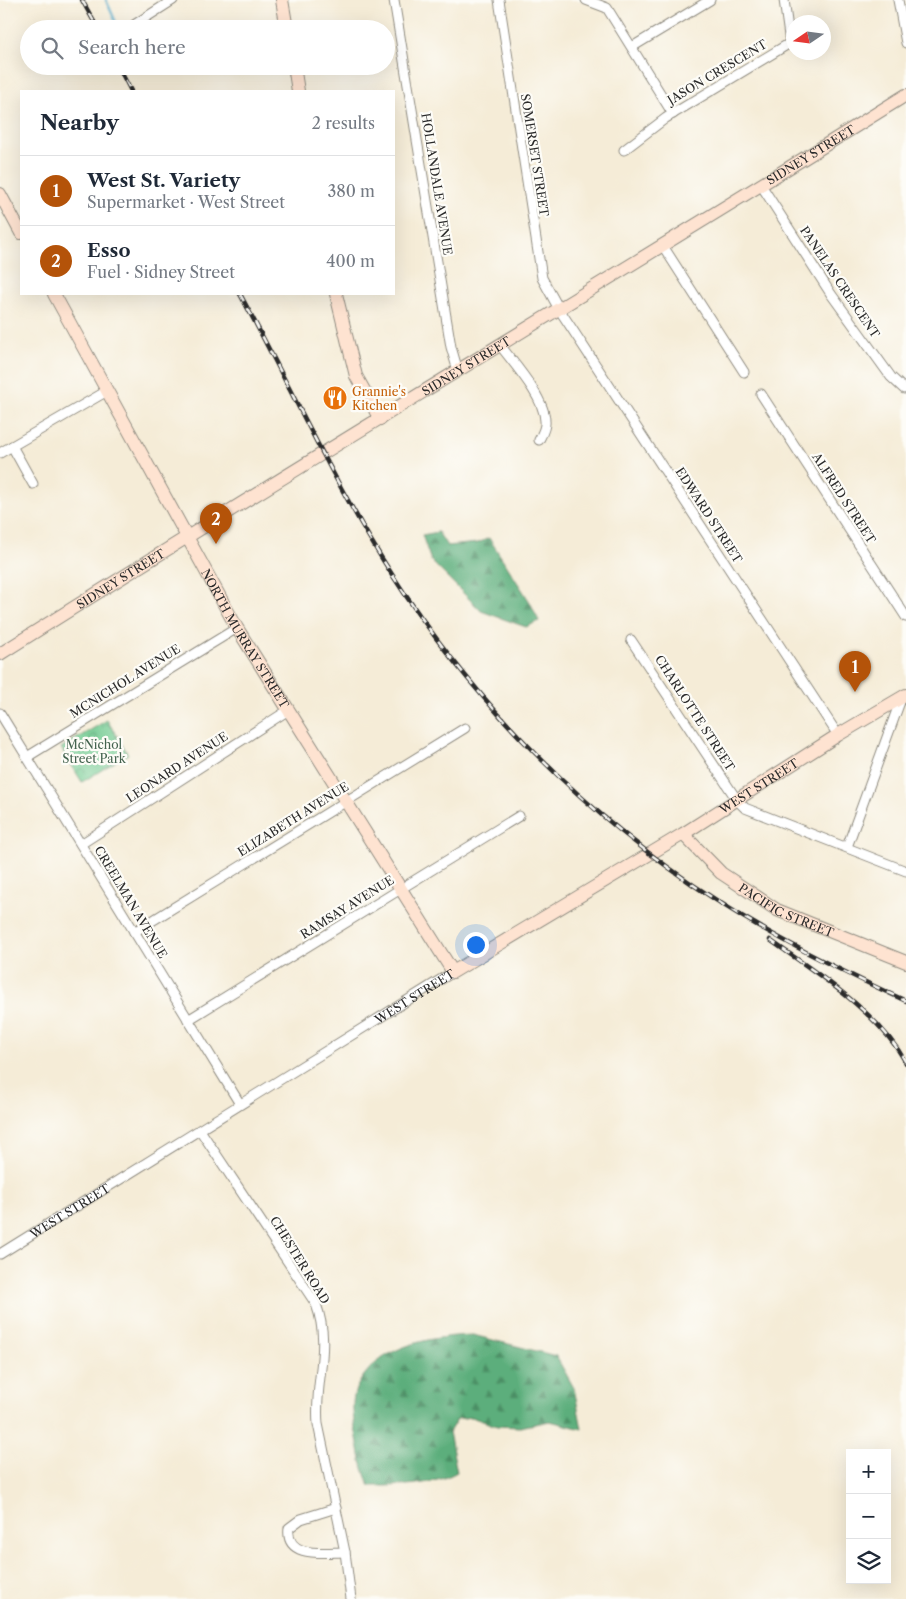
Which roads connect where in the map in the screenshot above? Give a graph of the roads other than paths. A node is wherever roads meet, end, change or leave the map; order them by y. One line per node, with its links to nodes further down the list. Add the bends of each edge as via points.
1 (173, 0): 9 (street)
2 (282, 0): 10 (street)
3 (394, 0): 26 (street, HOLLANDALE AVENUE, via 451,347)
4 (499, 0): 24 (street, SOMERSET STREET, via 542,278)
5 (586, 0): 12 (street, via 607,8)
6 (710, 0): 12 (street)
7 (784, 0): 16 (street, JASON CRESCENT, via 790,43)
8 (898, 0): 11 (street)
9 (142, 20)
10 (285, 20)
11 (906, 43)
12 (632, 48): 16 (street)
13 (295, 75): 14 (street)
14 (298, 90)
15 (906, 95): 18 (street, SIDNEY STREET)
16 (672, 114): 17 (street, JASON CRESCENT)
17 (624, 150)
18 (761, 185): 21 (street, SIDNEY STREET); 28 (street, PANELAS CRESCENT, via 832,294 891,377)
19 (0, 194): 20 (street)
20 (20, 231)
21 (663, 246): 24 (street, SIDNEY STREET); 27 (street)
22 (55, 295): 29 (street, NORTH MURRAY STREET)
23 (336, 295): 31 (street, via 356,376)
24 (559, 309): 25 (street, SIDNEY STREET); 45 (street, EDWARD STREET)
25 (500, 345): 26 (street, SIDNEY STREET); 32 (street, via 537,398 544,414)
26 (458, 371): 31 (street, SIDNEY STREET)
27 (744, 372)
28 (904, 389)
29 (107, 391): 33 (street); 36 (street, NORTH MURRAY STREET)
30 (761, 394): 37 (street, ALFRED STREET)
31 (380, 419): 36 (street, SIDNEY STREET)
32 (540, 440)
33 (12, 446): 34 (street); 35 (street)
34 (0, 453)
35 (33, 484)
36 (186, 536): 38 (street, NORTH MURRAY STREET); 40 (street, SIDNEY STREET)
37 (906, 617)
38 (236, 628): 42 (street, NORTH MURRAY STREET); 46 (street, MCNICHOL AVENUE)
39 (631, 640): 47 (street, CHARLOTTE STREET)
40 (0, 654)
41 (904, 697): 45 (street, WEST STREET); 52 (street)
42 (287, 711): 48 (street, NORTH MURRAY STREET); 51 (street, LEONARD AVENUE)
43 (0, 713): 46 (street, CREELMAN AVENUE)
44 (465, 728): 48 (street, ELIZABETH AVENUE)
45 (838, 736): 47 (street, WEST STREET)
46 (27, 757): 51 (street, CREELMAN AVENUE)
47 (737, 800): 50 (street, WEST STREET); 52 (street, via 745,808)
48 (344, 802): 54 (street, NORTH MURRAY STREET); 55 (street, ELIZABETH AVENUE)
49 (519, 816): 54 (street, RAMSAY AVENUE)
50 (683, 834): 56 (street, PACIFIC STREET, via 722,873 777,910); 57 (street, WEST STREET)
51 (81, 844): 55 (street, CREELMAN AVENUE)
52 (847, 847): 53 (street)
53 (906, 871)
54 (400, 890): 57 (street, NORTH MURRAY STREET); 58 (street, RAMSAY AVENUE)
55 (134, 932): 58 (street, CREELMAN AVENUE)
56 (906, 962)
57 (453, 972): 59 (street, WEST STREET)
58 (188, 1020): 59 (street, CREELMAN AVENUE)
59 (240, 1104): 60 (street, WEST STREET)
60 (200, 1130): 61 (street, WEST STREET); 62 (street, CHESTER ROAD, via 316,1304 324,1342 317,1414)
61 (0, 1254)
62 (336, 1508): 63 (street, CHESTER ROAD); 63 (street, via 301,1519 289,1528 288,1535 299,1550)
63 (345, 1552): 64 (street, CHESTER ROAD)
64 (351, 1599)

